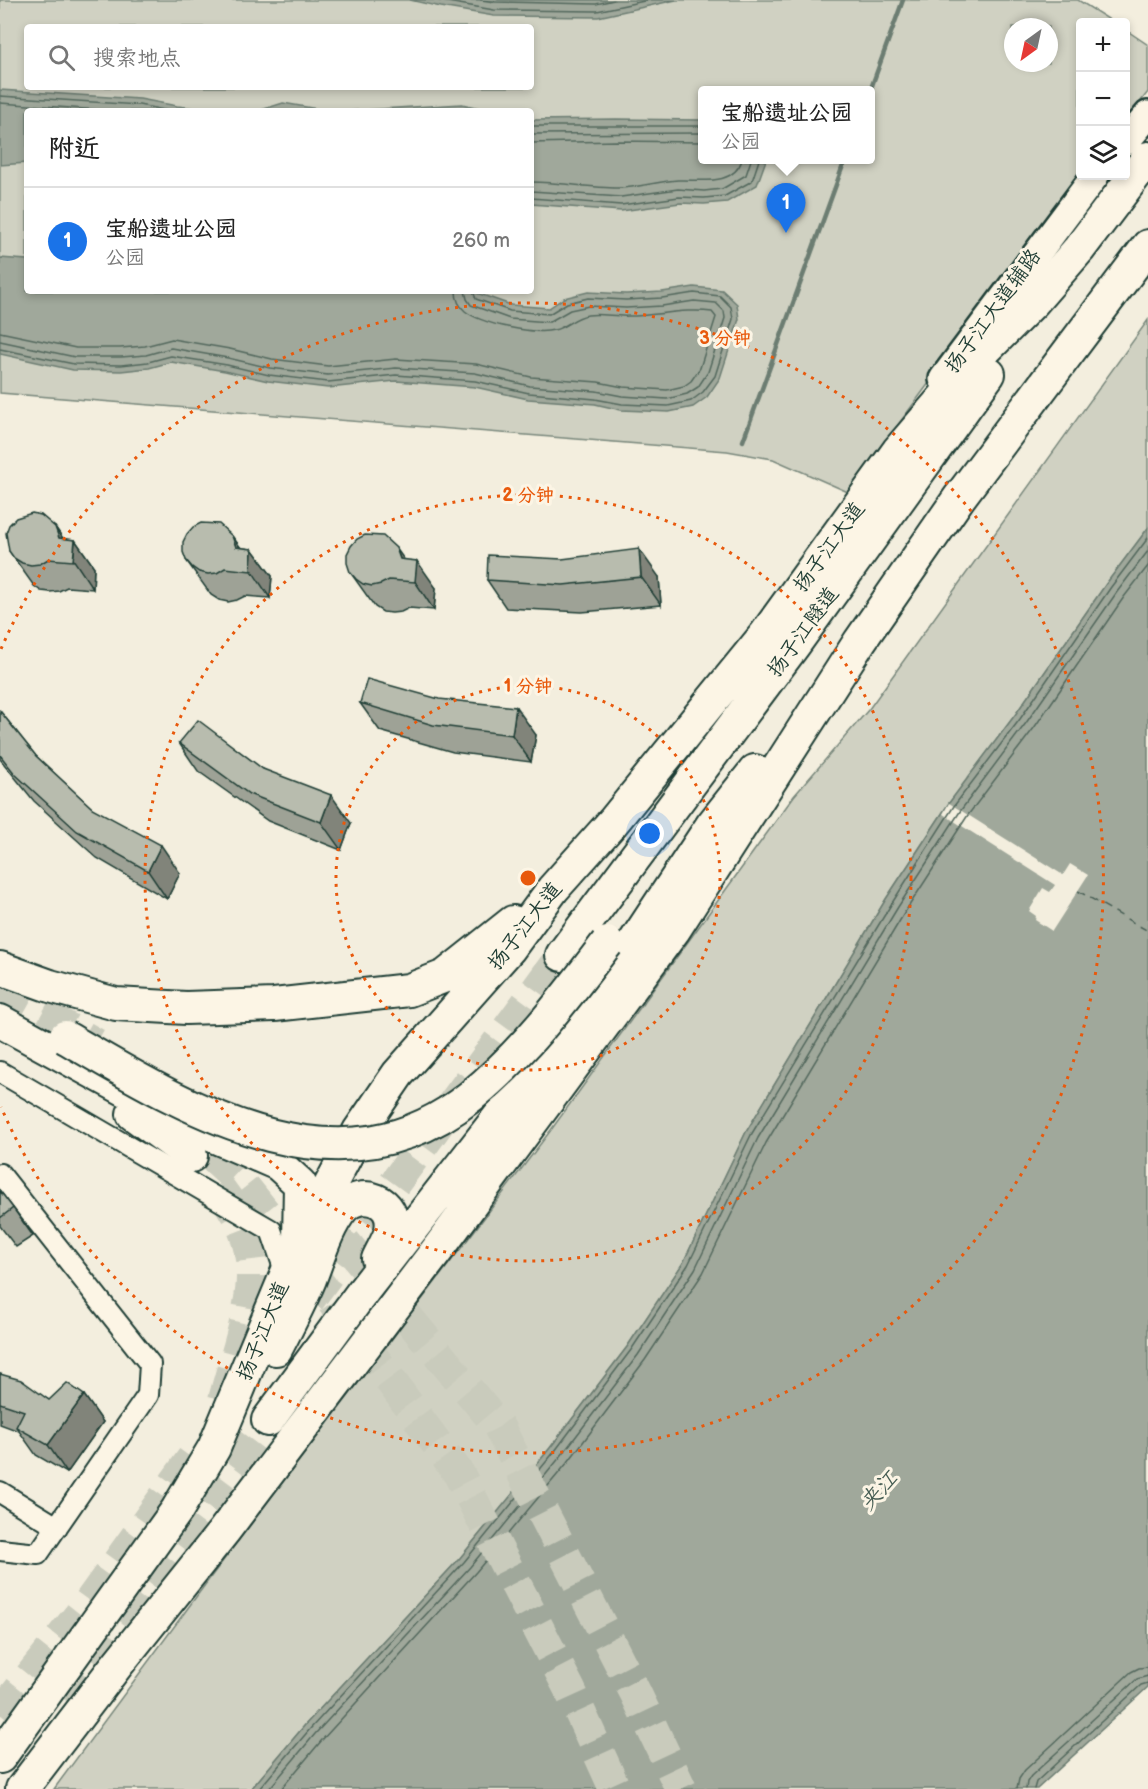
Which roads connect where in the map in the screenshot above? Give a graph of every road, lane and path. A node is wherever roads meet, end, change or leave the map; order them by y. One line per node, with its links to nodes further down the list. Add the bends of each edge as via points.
1 (1148, 115): 2 (main road)
2 (1130, 135)
3 (1148, 158): 6 (highway, 扬子江大道)
4 (1092, 180): 7 (main road, 扬子江大道辅路, via 934,391)
5 (1148, 246): 8 (highway, via 959,498)
6 (1033, 302): 7 (highway, 扬子江大道, via 984,351); 11 (highway, 扬子江隧道, via 996,364 794,645)
7 (898, 451): 10 (highway, 扬子江大道, via 765,634 613,822)
8 (860, 640): 9 (highway); 28 (highway, via 674,930 224,1531)
9 (712, 825): 13 (highway, bridge, via 508,1062 470,1096 432,1122 396,1136 325,1145 241,1128 127,1073); 21 (highway, via 628,952)
10 (553, 889): 12 (highway, via 445,976 409,990 274,1005 116,1004); 19 (highway, 扬子江大道, via 509,949 398,1074 359,1131)
11 (562, 955)
12 (0, 968)
13 (0, 1004)
14 (0, 1021): 19 (highway, via 197,1129 278,1164 300,1184)
15 (0, 1037): 17 (highway, via 93,1089)
16 (0, 1072): 20 (street, via 272,1230)
17 (191, 1156)
18 (0, 1174): 25 (street, via 150,1364 148,1395)
19 (299, 1244): 20 (highway, 扬子江大道)
20 (286, 1274): 23 (highway, 扬子江大道)
21 (364, 1290): 22 (highway); 23 (highway, via 392,1230 386,1207 365,1197 352,1200 336,1218 300,1304 255,1390)
22 (268, 1420)
23 (214, 1448): 27 (highway, 扬子江大道, via 177,1510)
24 (0, 1492): 25 (street)
25 (57, 1527): 26 (street, via 38,1554)
26 (0, 1550)
27 (0, 1757)
28 (23, 1788)

